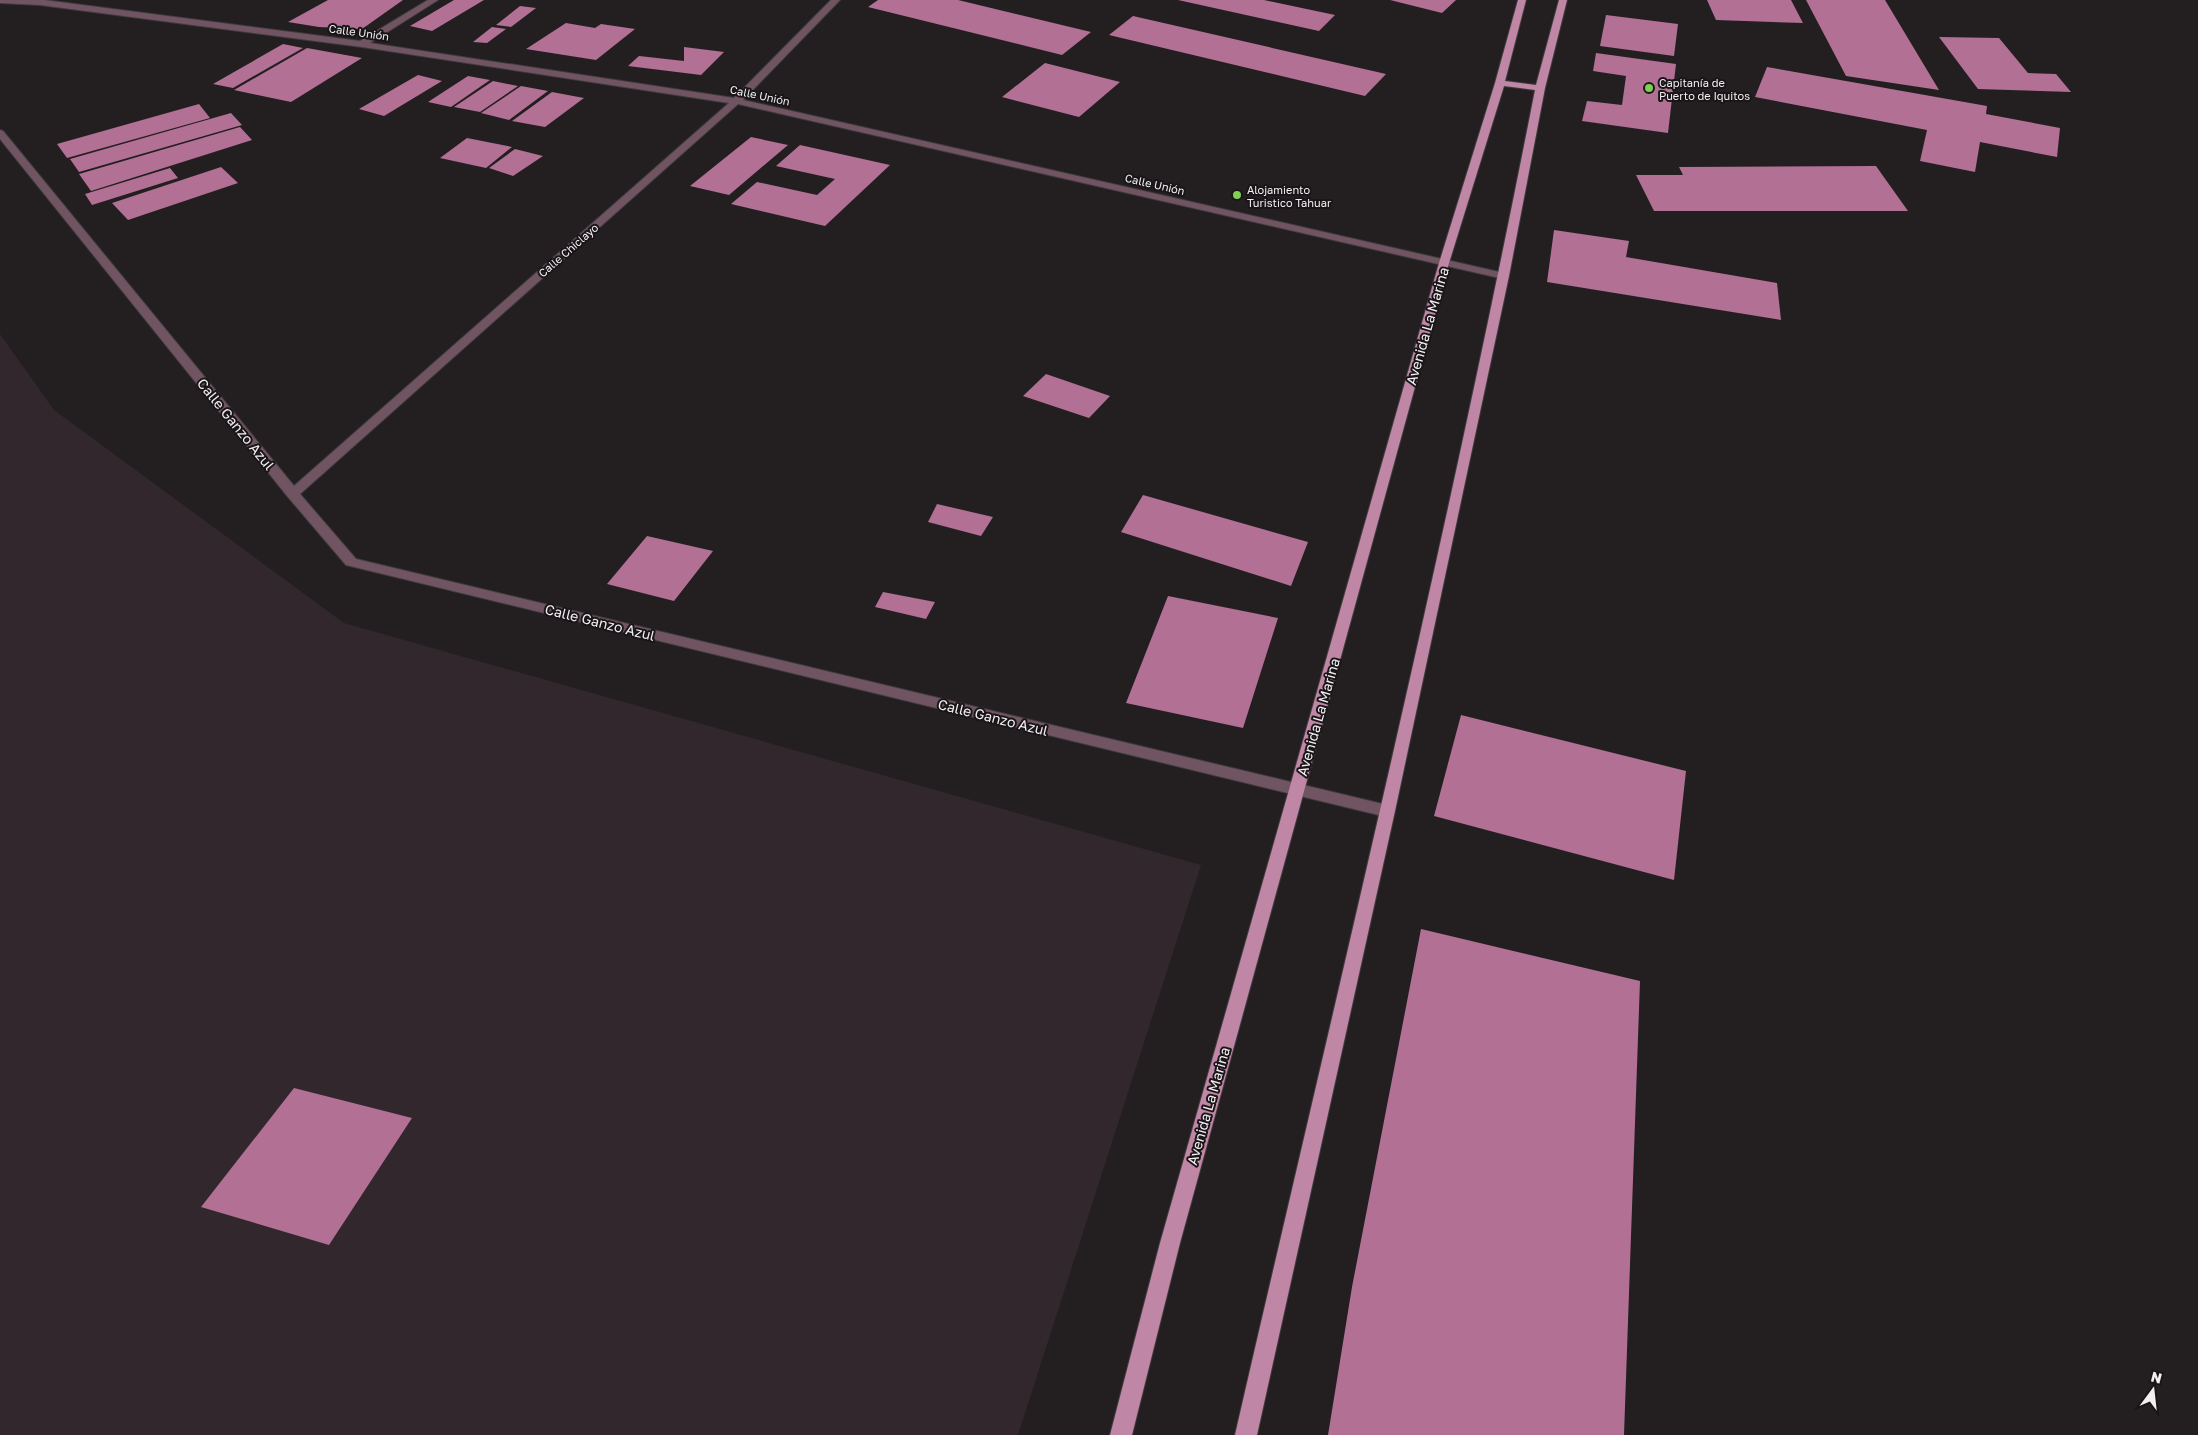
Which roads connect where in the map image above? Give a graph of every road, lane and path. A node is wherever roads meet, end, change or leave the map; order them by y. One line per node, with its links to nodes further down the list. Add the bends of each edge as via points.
1 (0, 0): 6 (street, Calle Unión)
2 (434, 0): 7 (street)
3 (836, 0): 10 (street, Calle Chiclayo)
4 (1522, 0): 8 (main road, Avenida La Marina)
5 (1563, 0): 9 (main road)
6 (42, 1): 7 (street, Calle Unión)
7 (362, 44): 10 (street, Calle Unión)
8 (1500, 83): 9 (main road); 12 (main road, Avenida La Marina)
9 (1540, 88): 13 (main road)
10 (736, 102): 12 (street, Calle Unión); 14 (street, Calle Chiclayo)
11 (0, 133): 14 (street, Calle Ganzo Azul)
12 (1444, 263): 13 (street, Calle Unión); 15 (main road, Avenida La Marina)
13 (1504, 276): 16 (main road)
14 (293, 494): 15 (street, Calle Ganzo Azul, via 351,562)
15 (1298, 790): 16 (street, Calle Ganzo Azul); 17 (main road, Avenida La Marina, via 1170,1243)
16 (1387, 811): 18 (main road)
17 (1121, 1435)
18 (1246, 1435)

